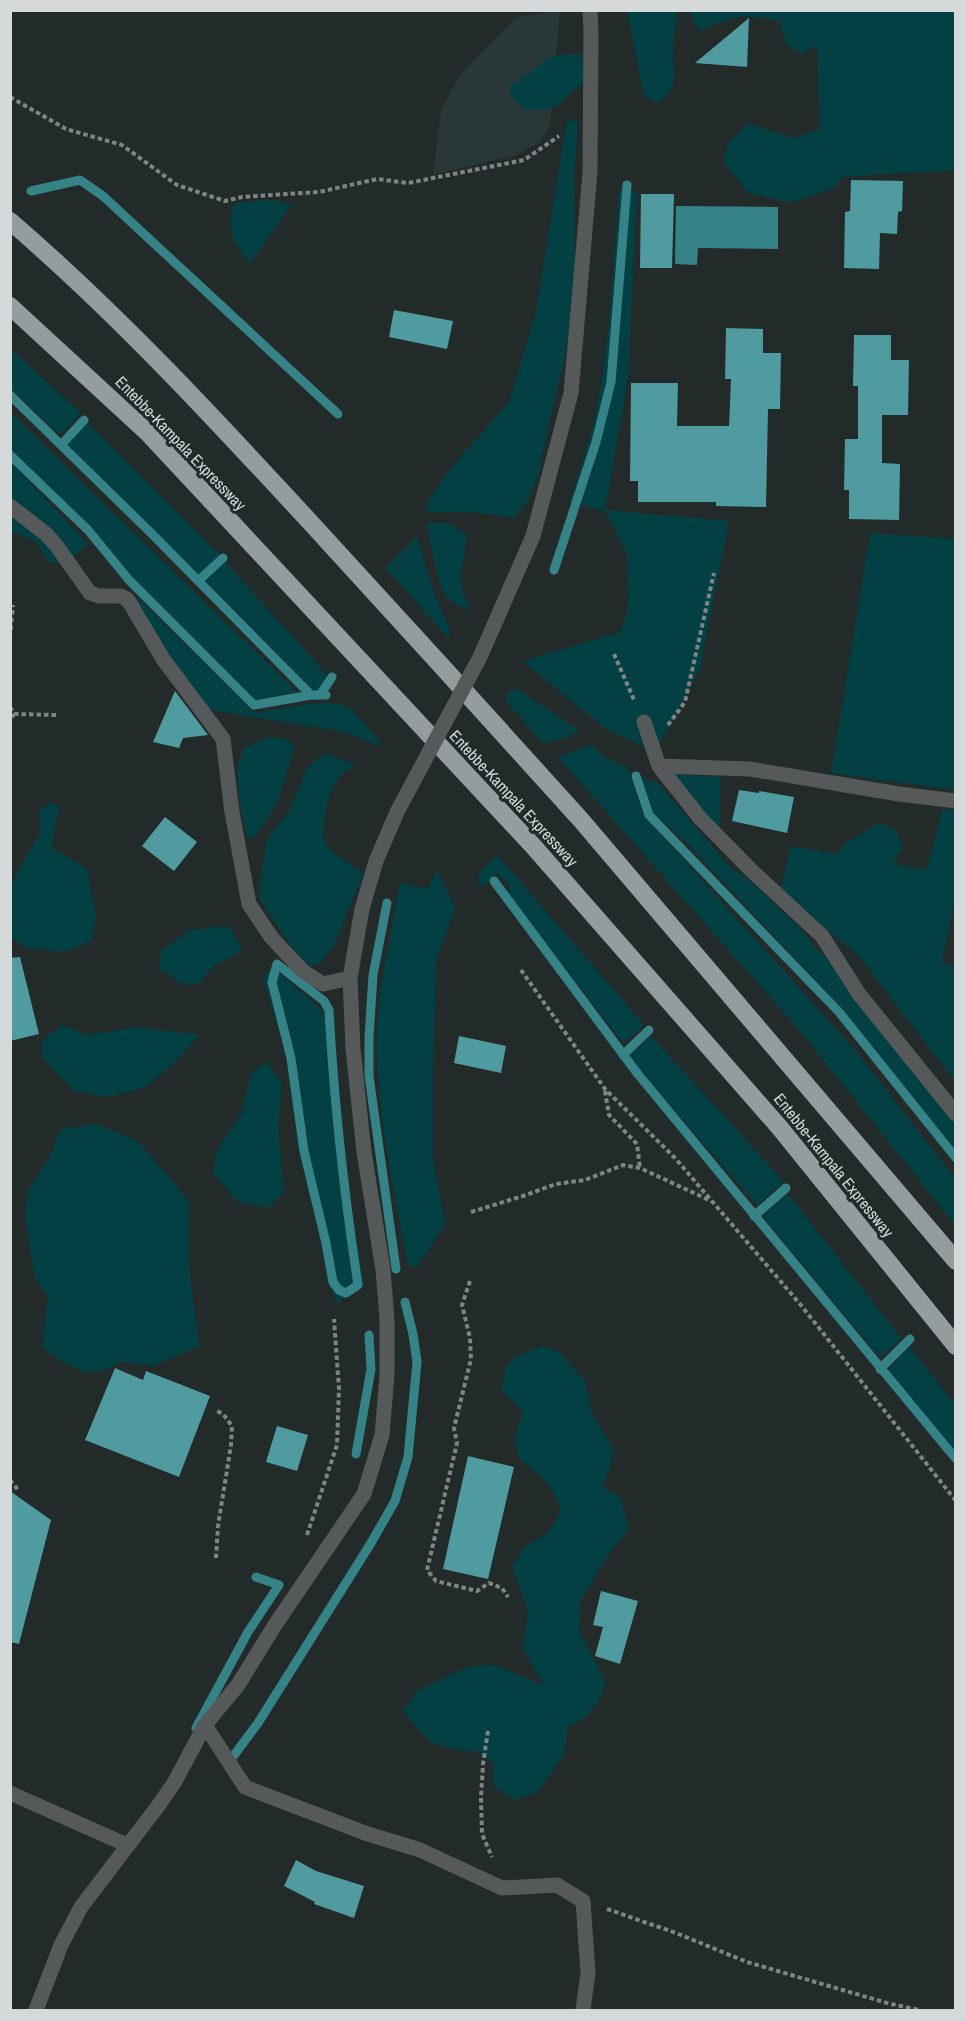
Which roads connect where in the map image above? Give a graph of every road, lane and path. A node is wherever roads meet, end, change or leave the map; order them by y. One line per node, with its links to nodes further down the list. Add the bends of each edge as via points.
1 (590, 10): 20 (street, bridge, via 590,172 571,393 533,536 480,657 397,812 376,861 362,909)
2 (10, 97): 3 (path, via 66,129 122,145 177,185 225,201 320,192 377,179 408,183 524,160)
3 (559, 136)
4 (10, 221): 26 (highway, Entebbe-Kampala Expressway, via 54,258 200,403 528,761)
5 (10, 306): 29 (highway, Entebbe-Kampala Expressway, via 149,434 534,847 780,1128)
6 (10, 506): 20 (street, via 46,534 90,593 121,596 132,603 163,658 223,739 249,904 271,937 304,972 323,984)
7 (714, 573): 16 (path, via 685,702)
8 (13, 605): 9 (path)
9 (10, 637)
10 (614, 654): 15 (path)
11 (10, 707): 12 (path)
12 (14, 714): 13 (path); 14 (path)
13 (56, 715)
14 (10, 721)
15 (644, 722): 16 (street)
16 (652, 749): 17 (street)
17 (659, 766): 18 (street, via 750,769); 22 (street, via 700,818 822,936 859,994)
18 (956, 801)
19 (520, 970): 21 (path)
20 (350, 978): 37 (street, via 364,1152 387,1319 382,1435 364,1494 238,1685)
21 (605, 1089): 23 (path, via 609,1115 637,1144); 24 (path)
22 (956, 1114)
23 (640, 1168): 24 (path); 25 (path, via 622,1165 585,1180 556,1184)
24 (713, 1202): 33 (path, via 800,1304)
25 (471, 1212)
26 (956, 1262)
27 (470, 1281): 36 (path, via 462,1305 471,1359 454,1428 457,1443 427,1570 436,1581 477,1591 489,1583 502,1588)
28 (334, 1319): 34 (path, via 339,1389 337,1445)
29 (956, 1346)
30 (217, 1411): 35 (path, via 232,1426)
31 (10, 1480): 32 (path)
32 (18, 1490)
33 (956, 1501)
34 (307, 1542)
35 (216, 1558)
36 (508, 1597)
37 (205, 1725): 40 (street, via 174,1783); 41 (street, via 245,1787 420,1850)
38 (489, 1731): 41 (path, via 483,1764 482,1834)
39 (10, 1793): 40 (street)
40 (127, 1845): 43 (street, via 71,1923)
41 (502, 1888): 42 (street, via 557,1885)
42 (583, 1901): 44 (street, via 588,1973); 45 (path, via 747,1962)
43 (36, 2010)
44 (583, 2010)
45 (919, 2010)

